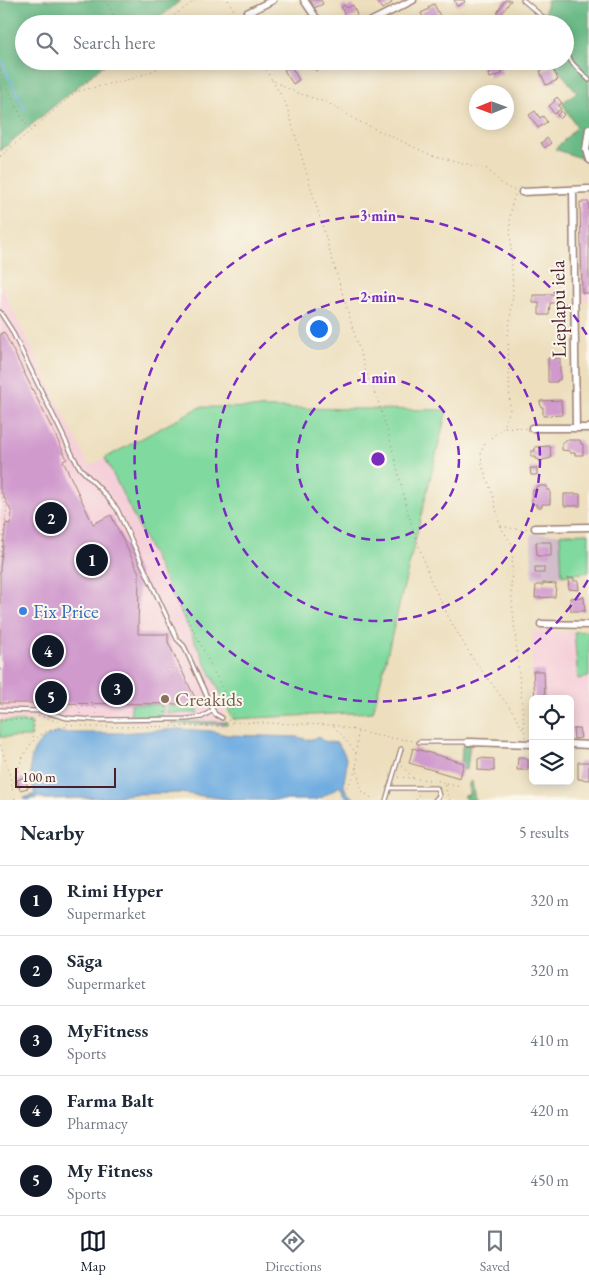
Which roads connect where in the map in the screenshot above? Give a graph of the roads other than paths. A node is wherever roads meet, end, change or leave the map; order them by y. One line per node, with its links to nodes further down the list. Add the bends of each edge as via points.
1 (273, 0): 5 (street)
2 (304, 0): 6 (street)
3 (413, 0): 7 (street)
4 (522, 0): 8 (lane)
5 (247, 13)
6 (314, 15)
7 (384, 15)
8 (540, 15)
9 (574, 65): 10 (lane)
10 (589, 80)
11 (589, 129): 12 (street, via 586,150)
12 (589, 160)
13 (573, 190): 14 (street); 15 (street); 18 (street, Lieplapu iela)
14 (589, 190)
15 (522, 192)
16 (0, 312): 25 (lane, via 80,468 117,510)
17 (532, 428): 18 (street)
18 (576, 428): 19 (street)
19 (589, 428)
20 (589, 527): 21 (street)
21 (535, 528)
22 (541, 624): 23 (street)
23 (589, 625)
24 (0, 710): 25 (lane, via 42,711 96,720 187,719 202,717)
25 (212, 710): 26 (lane)
26 (222, 718)
27 (419, 742): 28 (lane)
28 (468, 742): 29 (street)
29 (529, 744)
30 (574, 744): 31 (street)
31 (589, 745)
32 (401, 749): 33 (lane)
33 (389, 788): 34 (lane); 35 (lane, via 437,788 439,796)
34 (385, 800)
35 (435, 800)

